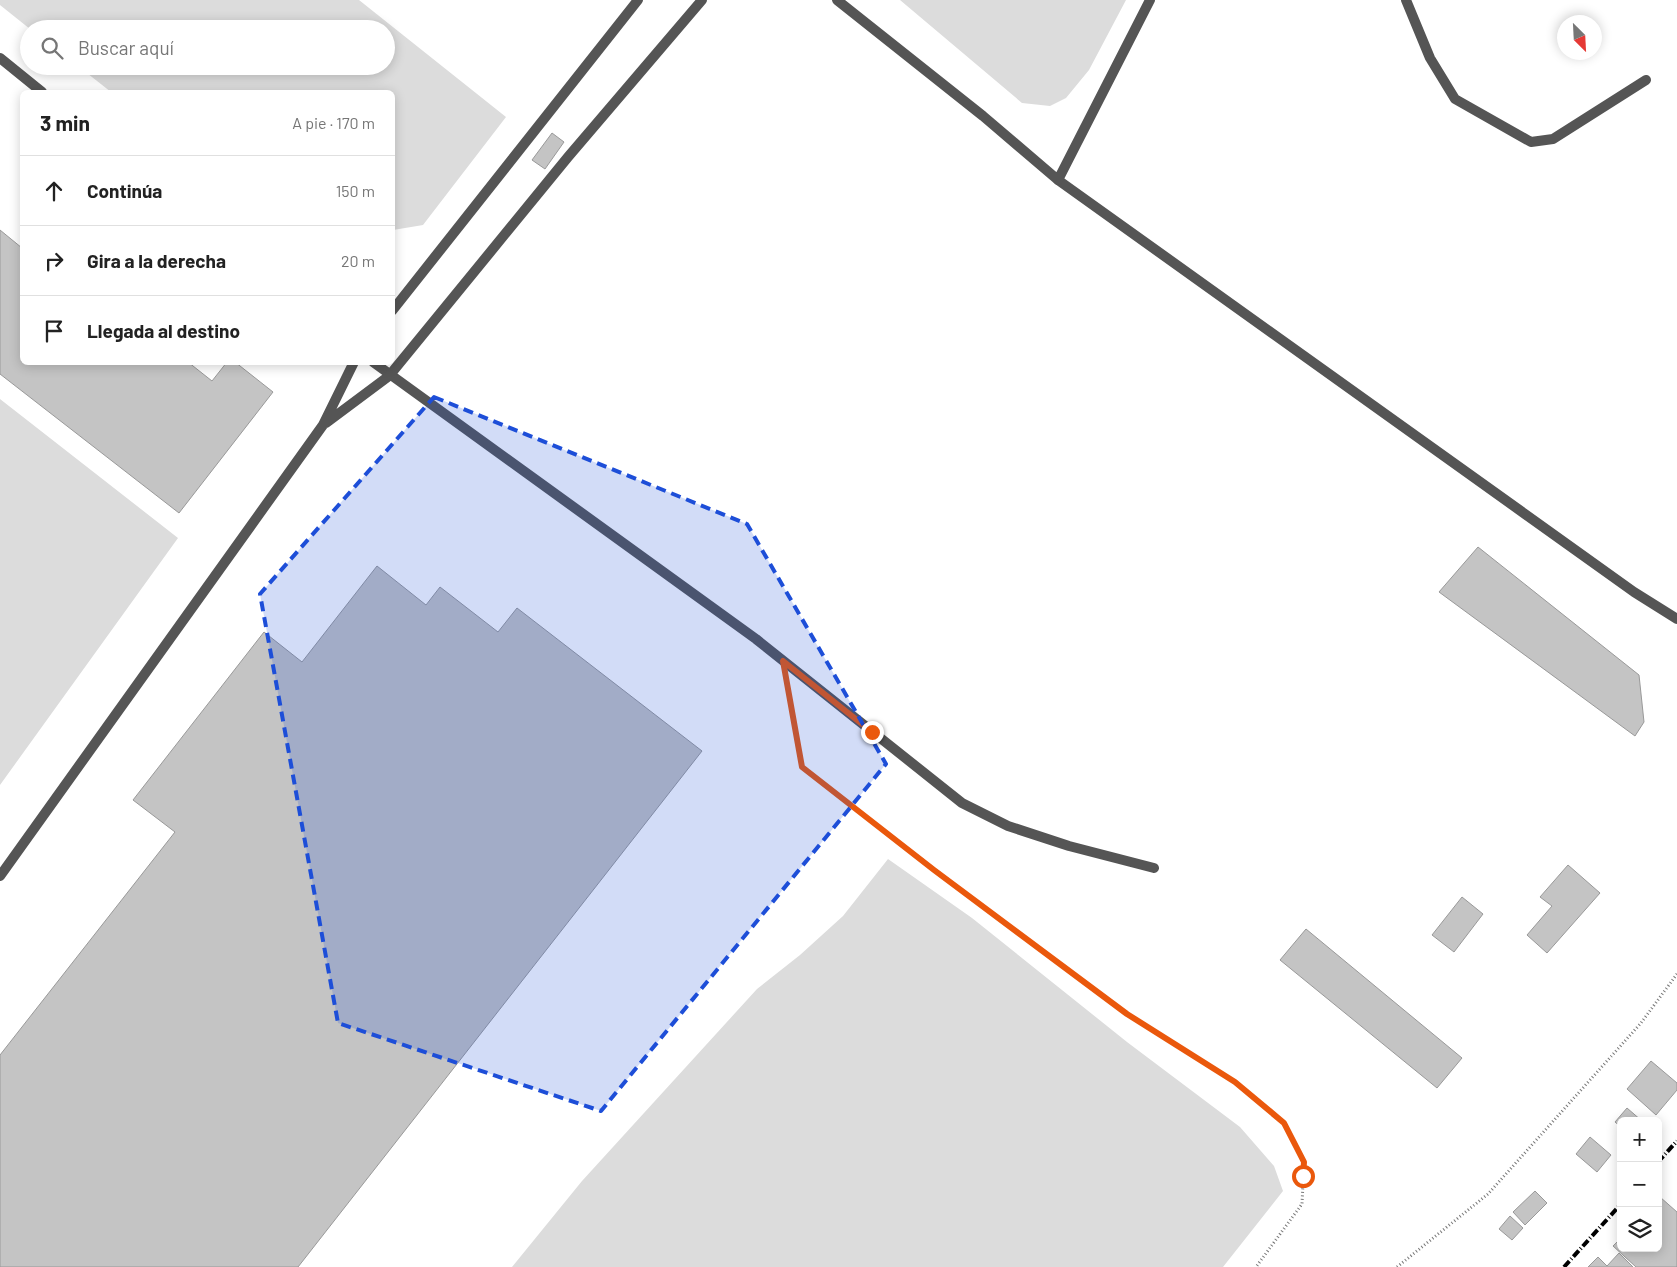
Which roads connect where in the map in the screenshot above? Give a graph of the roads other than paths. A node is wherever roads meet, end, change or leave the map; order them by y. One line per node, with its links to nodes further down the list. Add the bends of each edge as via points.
1 (638, 0): 12 (street)
2 (702, 0): 15 (street, via 561,164)
3 (837, 0): 11 (street)
4 (1150, 0): 11 (street)
5 (1406, 0): 9 (street, via 1430,58 1455,99 1531,142 1553,139)
6 (0, 58): 7 (street)
7 (20, 74)
8 (21, 75): 10 (street)
9 (1646, 80)
10 (40, 90)
11 (1058, 180): 17 (street, via 1626,586)
12 (395, 307)
13 (353, 365): 16 (street)
14 (376, 365): 15 (street)
15 (389, 376): 16 (street); 18 (street, via 756,639 962,803 1008,826 1068,846)
16 (323, 425): 19 (street)
17 (1677, 619)
18 (1154, 868)
19 (0, 876)

